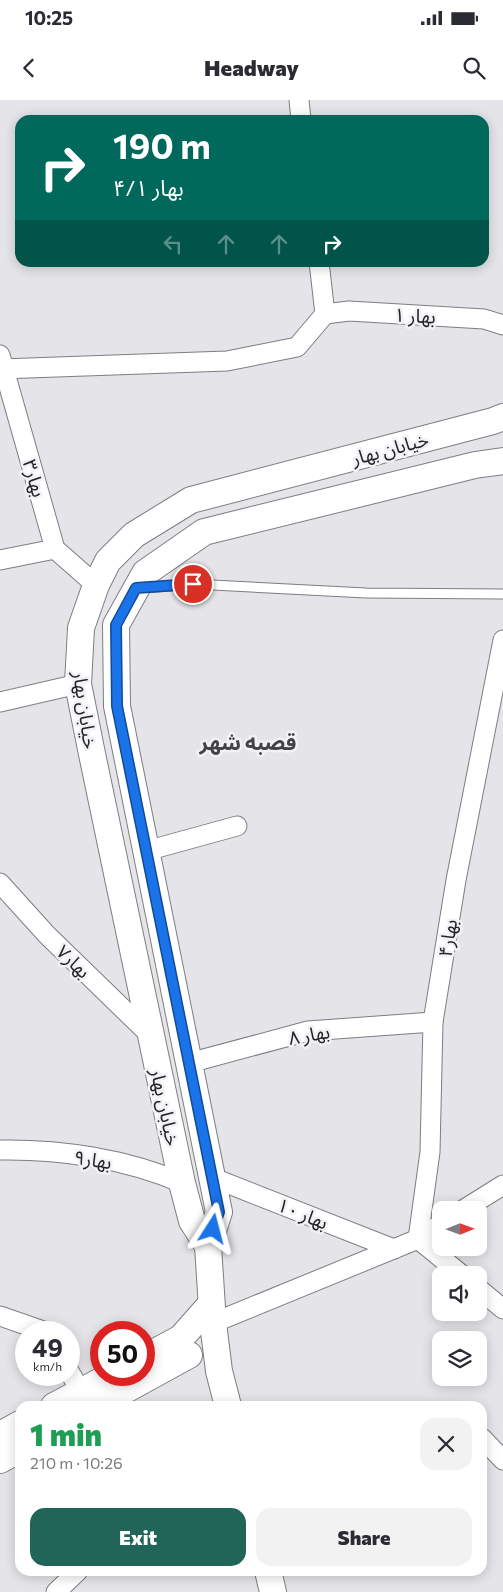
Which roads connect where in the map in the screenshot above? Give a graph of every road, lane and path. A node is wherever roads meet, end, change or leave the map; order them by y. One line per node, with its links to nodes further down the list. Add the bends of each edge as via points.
1 (299, 100): 2 (street)
2 (300, 115)
3 (320, 267): 4 (street)
4 (325, 314): 5 (street, بهار ۱, via 349,310 484,319); 6 (street, via 296,347 227,361)
5 (503, 325)
6 (1, 364): 9 (street, بهار۳)
7 (503, 417): 11 (main road, خیابان بهار, via 191,500 134,535 108,561)
8 (503, 461): 12 (main road, خیابان بهار, via 204,532 145,573)
9 (55, 549): 10 (street); 11 (street)
10 (0, 560)
11 (96, 585): 15 (main road, خیابان بهار, via 81,628)
12 (136, 588): 13 (lane, via 193,584 366,593); 18 (main road, خیابان بهار, via 116,625 117,706)
13 (503, 594)
14 (503, 640): 20 (street, بهار۴, via 458,870)
15 (78, 684): 16 (street); 21 (main road, خیابان بهار)
16 (0, 702)
17 (237, 826): 18 (street)
18 (146, 851): 22 (main road, خیابان بهار)
19 (0, 883): 21 (street, بهار۷, via 47,935)
20 (433, 1022): 22 (street, بهار ۸, via 308,1031); 29 (street, بهار۴, via 430,1152)
21 (151, 1036): 25 (main road, خیابان بهار)
22 (189, 1063): 24 (main road, خیابان بهار)
23 (0, 1150): 25 (street, بهار۹, via 28,1149 106,1160 156,1172)
24 (211, 1177): 30 (main road, خیابان بهار, via 219,1212); 31 (street, بهار ۱۰)
25 (182, 1183): 30 (main road, خیابان بهار, via 192,1221)
26 (503, 1185): 27 (street)
27 (477, 1201)
28 (432, 1230): 29 (street)
29 (418, 1239): 31 (street); 32 (street)
30 (208, 1246): 35 (main road, خیابان بهار)
31 (394, 1249): 35 (street)
32 (451, 1266)
33 (487, 1296): 34 (street)
34 (503, 1309)
35 (212, 1314): 38 (main road); 40 (main road, خیابان بهار)
36 (0, 1316): 37 (street)
37 (15, 1321)
38 (185, 1346): 39 (main road); 40 (main road); 41 (main road)
39 (155, 1355)
40 (219, 1370): 43 (main road, خیابان بهار)
41 (82, 1390): 42 (main road)
42 (63, 1401)
43 (227, 1401)
44 (15, 1427): 45 (main road)
45 (0, 1435)
46 (487, 1443): 49 (street)
47 (15, 1452): 48 (main road)
48 (0, 1460)
49 (503, 1460)
50 (73, 1576): 52 (street)
51 (269, 1576): 53 (main road)
52 (56, 1592)
53 (273, 1592)

